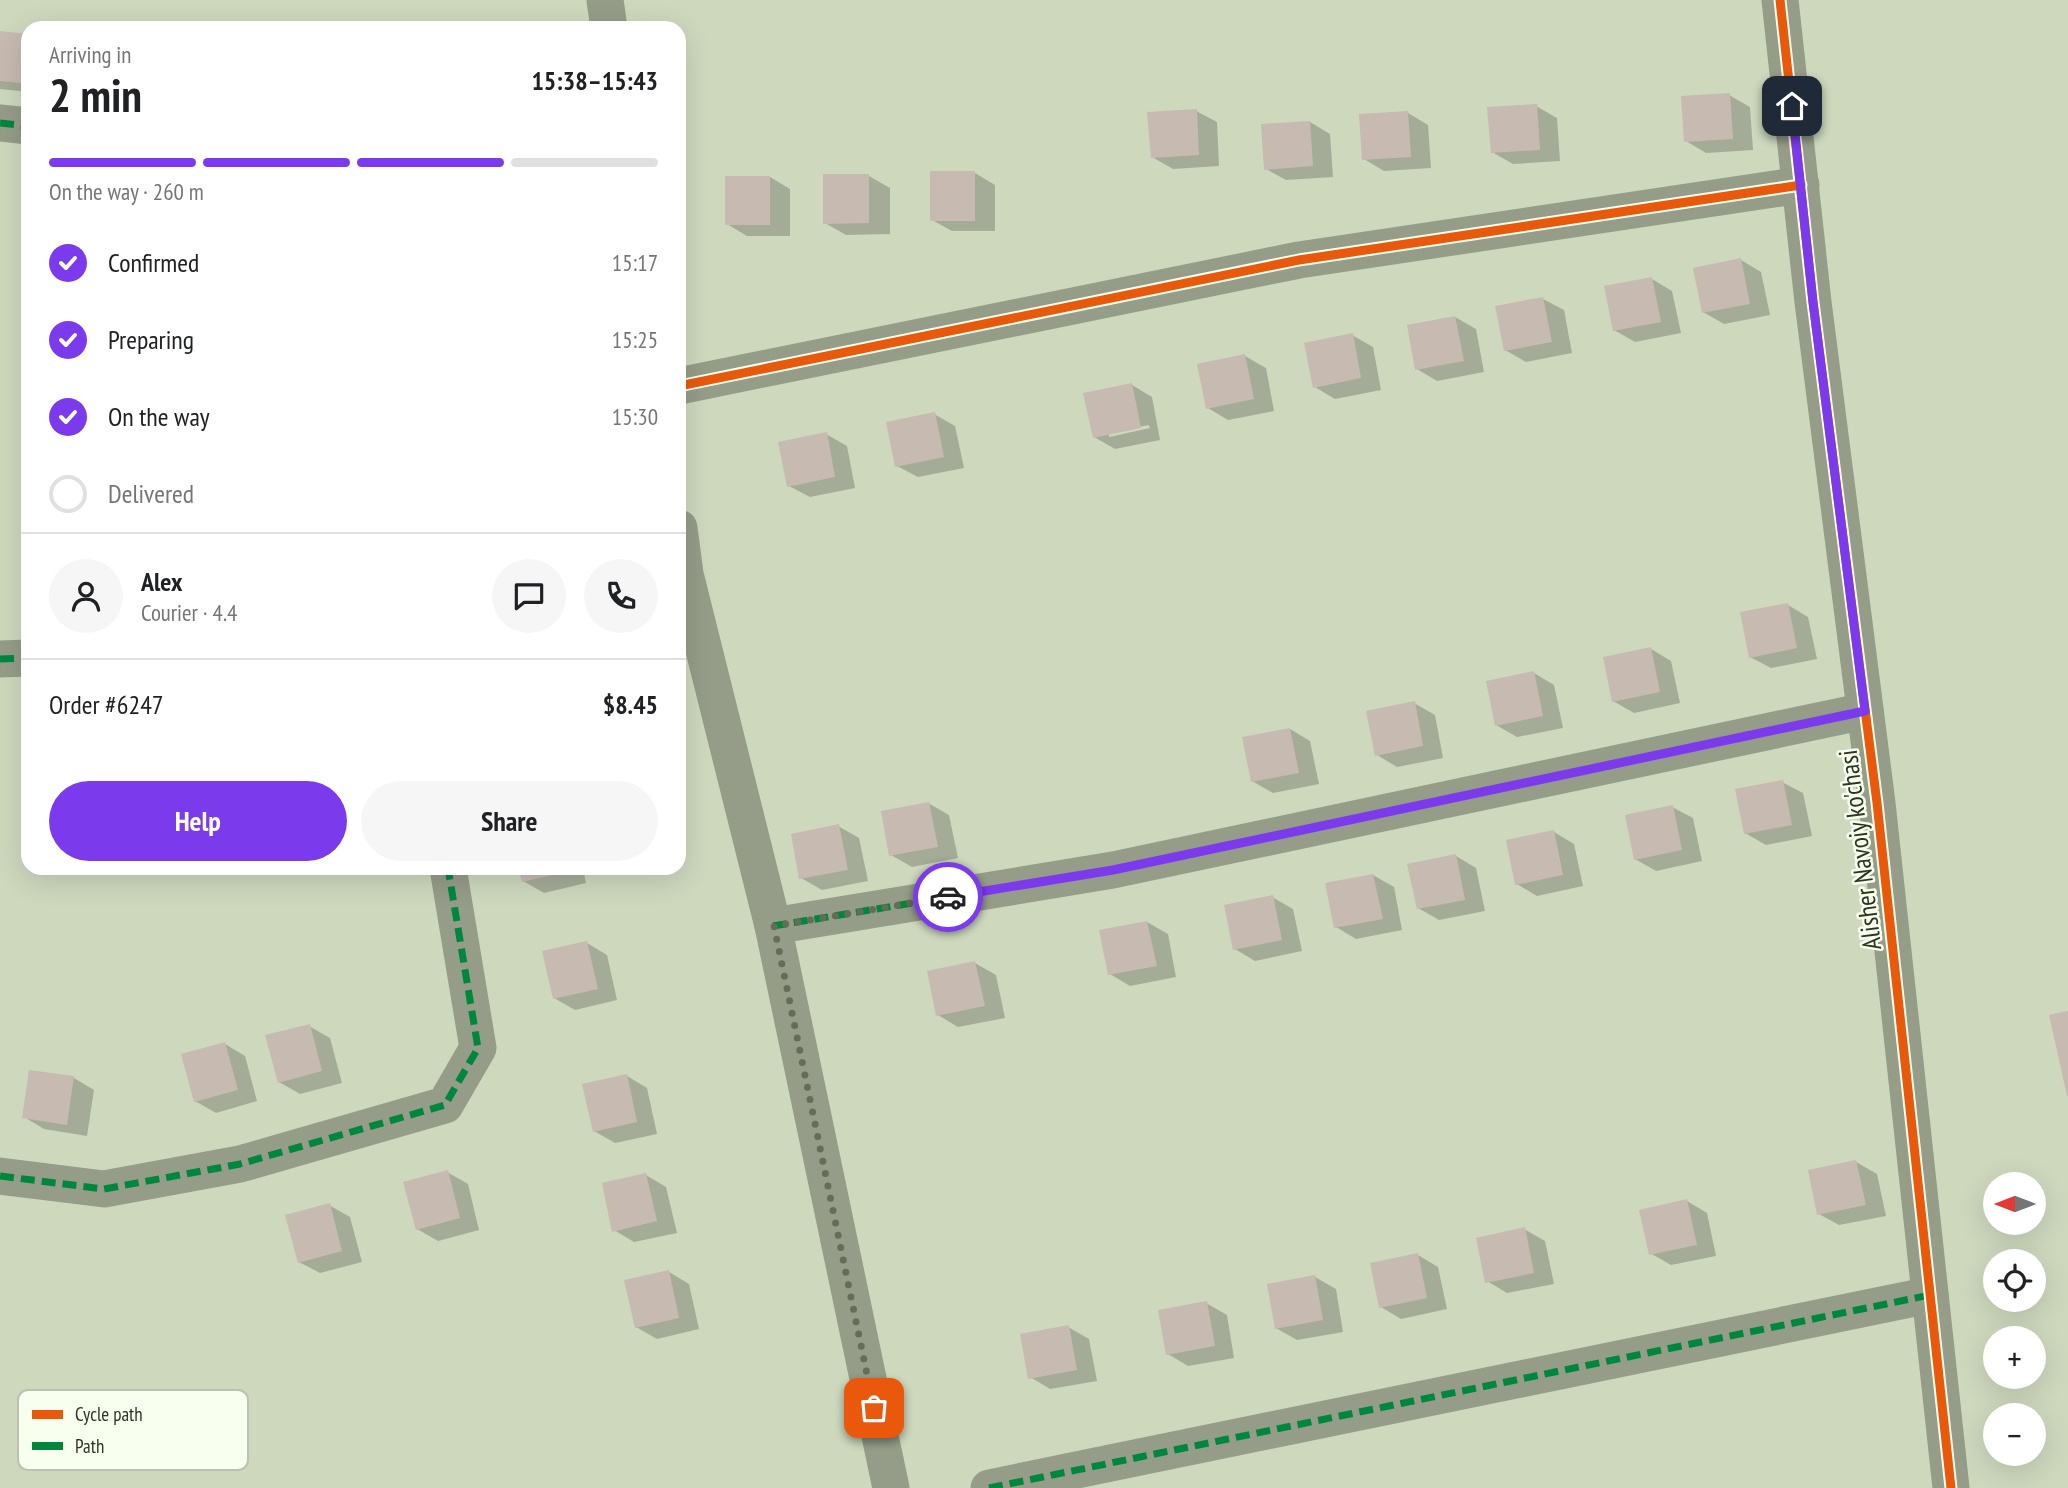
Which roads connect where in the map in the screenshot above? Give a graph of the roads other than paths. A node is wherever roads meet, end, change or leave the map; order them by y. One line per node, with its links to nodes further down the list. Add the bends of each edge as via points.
1 (605, 0): 3 (street)
2 (1780, 0): 6 (street, Alisher Navoiy ko'chasi)
3 (608, 21)
4 (0, 123): 5 (street)
5 (21, 125)
6 (1801, 185): 7 (street, via 1299,260); 11 (street, Alisher Navoiy ko'chasi)
7 (686, 385)
8 (686, 578): 13 (street)
9 (21, 658): 10 (street)
10 (0, 659)
11 (1865, 711): 13 (street, via 1113,870); 15 (street, Alisher Navoiy ko'chasi)
12 (449, 875): 14 (street, via 478,1048 445,1105 240,1164 104,1189)
13 (774, 926): 16 (street)
14 (0, 1175)
15 (1930, 1295): 17 (street); 18 (street, Alisher Navoiy ko'chasi)
16 (891, 1488)
17 (989, 1488)
18 (1951, 1488)

